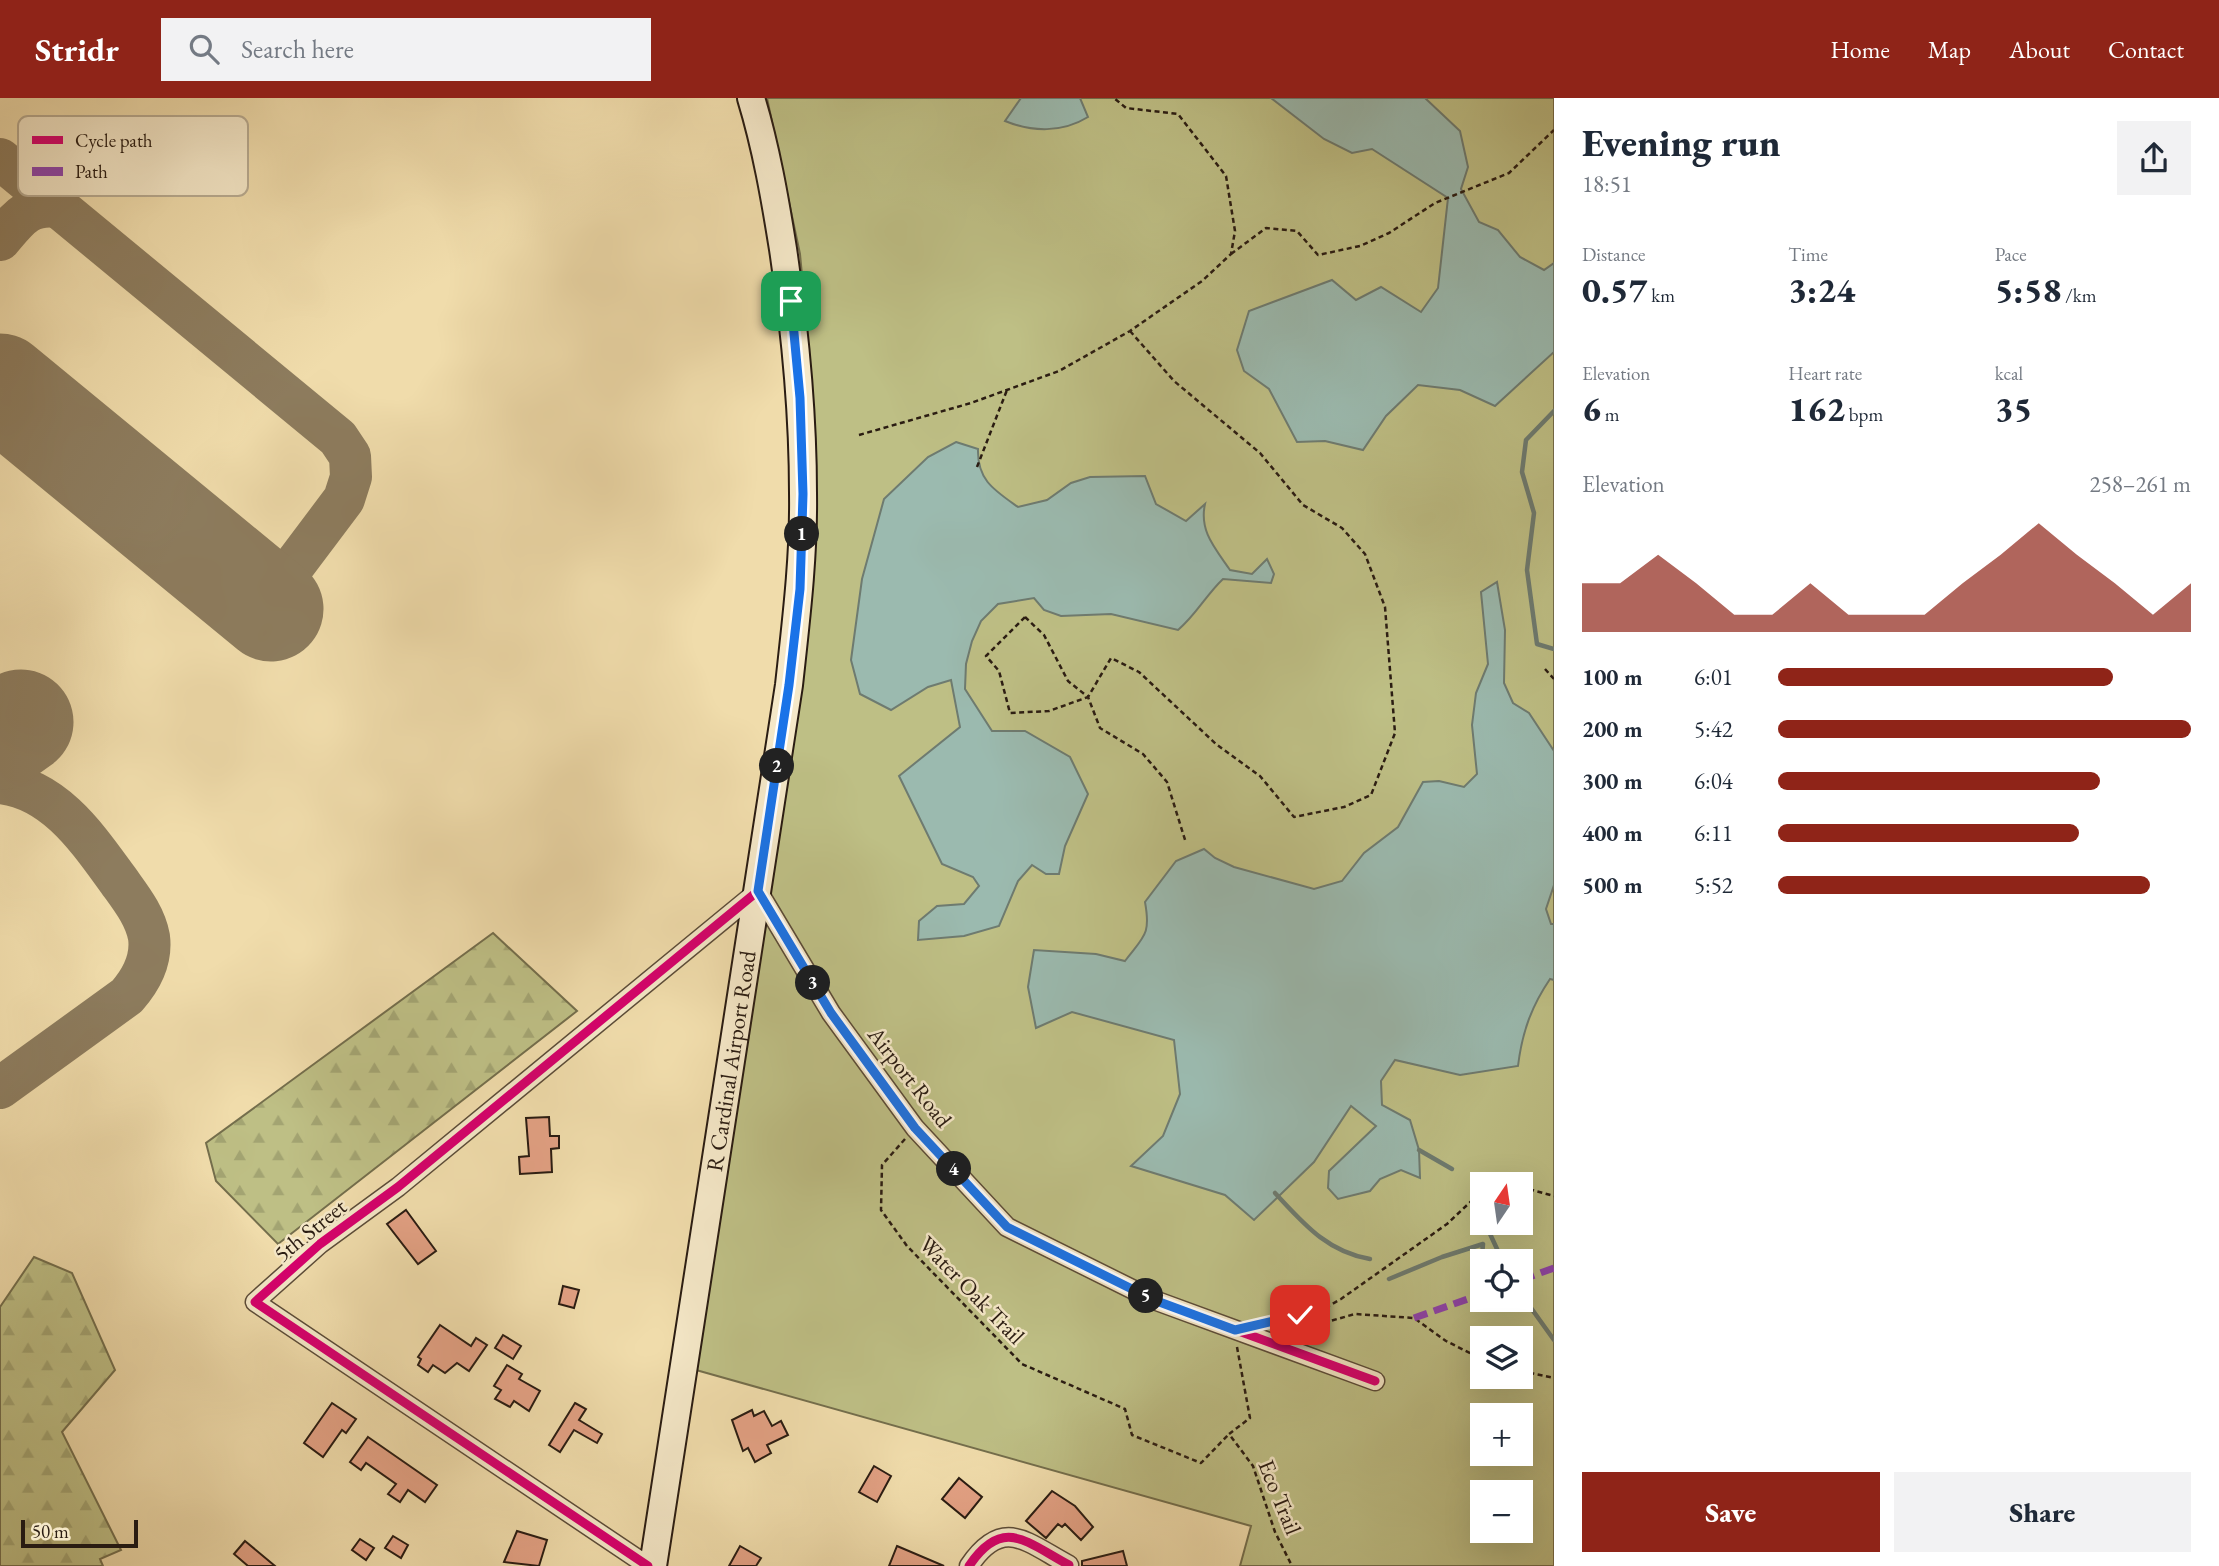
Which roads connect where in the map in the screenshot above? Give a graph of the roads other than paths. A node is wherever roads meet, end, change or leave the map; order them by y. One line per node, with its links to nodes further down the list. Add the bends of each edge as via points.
1 (751, 98): 2 (main road, R Cardinal Airport Road, via 776,206 791,301 803,494 800,589)
2 (758, 891): 3 (street, Airport Road, via 831,1013 915,1128 1007,1227 1154,1300); 4 (main road, R Cardinal Airport Road); 6 (street, 5th Street, via 398,1187 320,1244 255,1302)
3 (1375, 1381)
4 (659, 1527): 7 (main road, R Cardinal Airport Road); 8 (main road)
5 (1069, 1565): 9 (street, via 1020,1539 1000,1536 982,1546)
6 (648, 1566)
7 (653, 1566)
8 (675, 1566)
9 (969, 1566)

